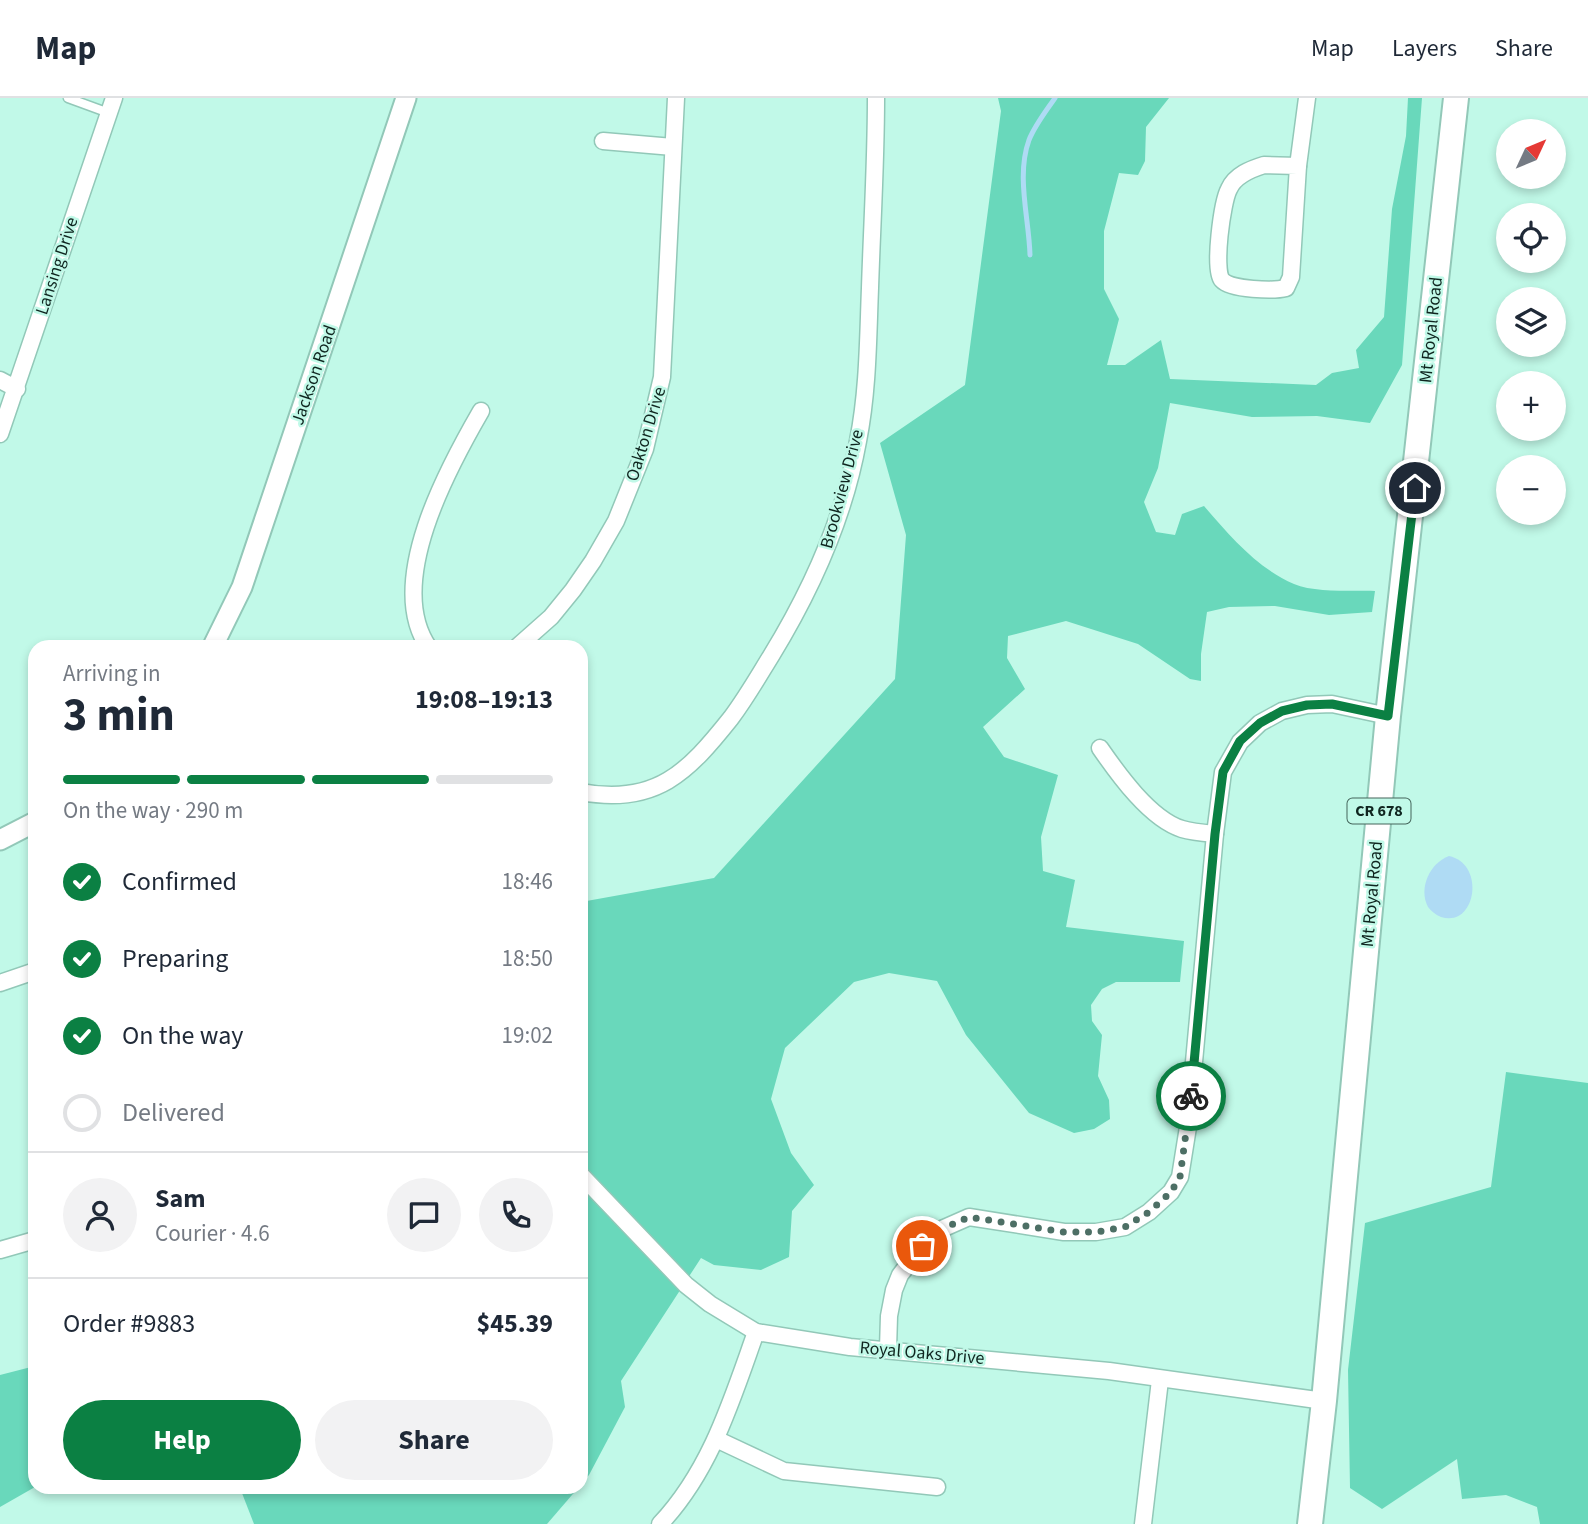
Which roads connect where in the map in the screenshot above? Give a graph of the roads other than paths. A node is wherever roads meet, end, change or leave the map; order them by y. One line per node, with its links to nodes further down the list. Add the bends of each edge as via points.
1 (68, 98): 7 (lane)
2 (407, 98): 15 (street, Jackson Road, via 242,587)
3 (676, 98): 9 (street, Oakton Drive)
4 (876, 98): 20 (street, Brookview Drive, via 866,380 853,464 819,570 743,702 689,767 644,792)
5 (1307, 98): 10 (street)
6 (1456, 98): 18 (main road, Mt Royal Road / CR 678)
7 (111, 105): 12 (street, Lansing Drive)
8 (603, 141): 9 (street)
9 (673, 147): 17 (street, Oakton Drive, via 662,377 645,449 616,521 593,561 551,617)
10 (1298, 166): 10 (street, via 1291,277 1286,288 1242,287 1222,281 1217,271 1229,187 1254,168)
11 (0, 380): 12 (street)
12 (17, 389): 14 (street, Lansing Drive)
13 (481, 411): 16 (street, via 444,477 421,544 413,583)
14 (0, 435)
15 (216, 640)
16 (424, 640)
17 (525, 640)
18 (1388, 716): 22 (street, via 1332,704 1307,705 1260,723 1240,741 1223,772); 32 (main road, Mt Royal Road / CR 678)
19 (1100, 748): 22 (street, via 1133,790 1165,820 1181,829)
20 (588, 793)
21 (28, 826): 23 (street)
22 (1215, 834): 30 (street, via 1188,1127 1180,1177 1171,1192 1125,1227 1096,1232 1064,1232 969,1217 944,1228 922,1246 900,1275 889,1317)
23 (0, 840)
24 (28, 973): 25 (street)
25 (0, 983)
26 (588, 1182): 29 (street, Royal Oaks Drive, via 686,1285)
27 (28, 1242): 28 (street)
28 (0, 1250)
29 (757, 1332): 30 (street, Royal Oaks Drive); 33 (street)
30 (888, 1349): 31 (street, Royal Oaks Drive)
31 (1160, 1380): 32 (street, Royal Oaks Drive); 36 (street)
32 (1324, 1401): 37 (main road, Mt Royal Road / CR 678)
33 (716, 1438): 34 (street, via 783,1471); 35 (street, via 687,1490)
34 (937, 1487)
35 (660, 1524)
36 (1143, 1524)
37 (1310, 1524)

